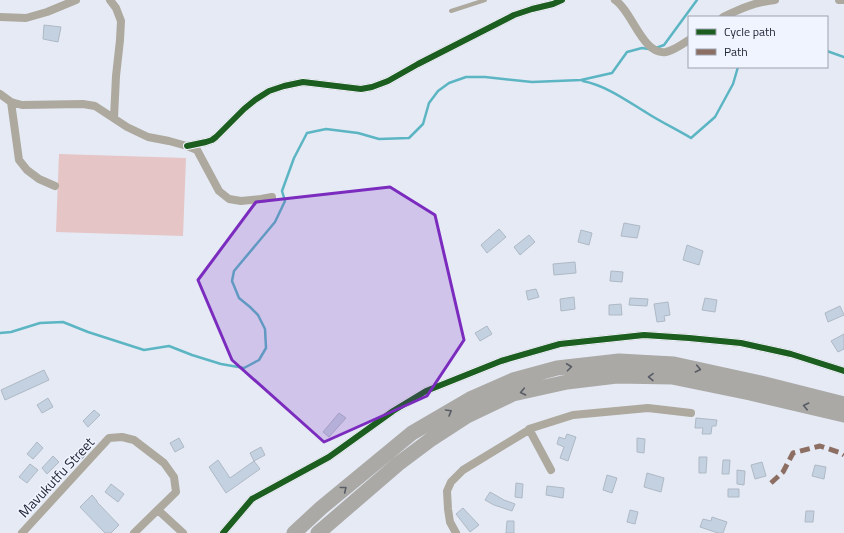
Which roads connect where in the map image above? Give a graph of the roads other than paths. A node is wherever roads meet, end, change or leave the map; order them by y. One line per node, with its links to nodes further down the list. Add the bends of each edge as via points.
1 (76, 0): 11 (street, via 26,18)
2 (110, 0): 15 (street, via 121,21)
3 (485, 0): 9 (lane)
4 (562, 0): 16 (street, via 514,15 372,87 361,89 303,82 269,91 244,109 212,140)
5 (615, 0): 12 (street, via 627,12 649,46 654,49 667,52)
6 (775, 0): 10 (street, via 748,5)
7 (839, 0): 8 (street)
8 (844, 0)
9 (451, 11)
10 (725, 16)
11 (0, 17)
12 (688, 41)
13 (0, 94): 14 (street)
14 (11, 102): 15 (street, via 22,105 83,104 95,106); 17 (street, via 19,160 39,179)
15 (114, 118): 16 (street, via 148,137)
16 (187, 146): 18 (street, via 197,150 219,191 229,199 241,201)
17 (56, 186)
18 (272, 197)
19 (844, 371): 31 (street, via 791,354 741,343 689,338 644,335 560,344 501,361 426,391 393,411 329,457 252,499)
20 (844, 404): 26 (highway, one-way to 20, via 412,433 472,398 513,380 557,368 619,361 674,364)
21 (691, 413): 23 (street, via 648,408 573,415)
22 (844, 415): 24 (highway, one-way to 24, via 672,378 617,376 568,382 513,394 467,416)
23 (529, 429): 25 (street); 36 (street, via 463,470 451,482 447,492 448,509 450,522)
24 (398, 464): 34 (highway); 35 (highway)
25 (551, 470)
26 (321, 508): 32 (highway); 33 (highway)
27 (158, 510): 28 (street, Mavukutfu Street, via 176,492 174,477 164,463 134,440 122,437 109,438); 29 (street); 30 (street)
28 (22, 533)
29 (134, 533)
30 (183, 533)
31 (223, 533)
32 (288, 533)
33 (294, 533)
34 (318, 533)
35 (330, 533)
36 (456, 533)

